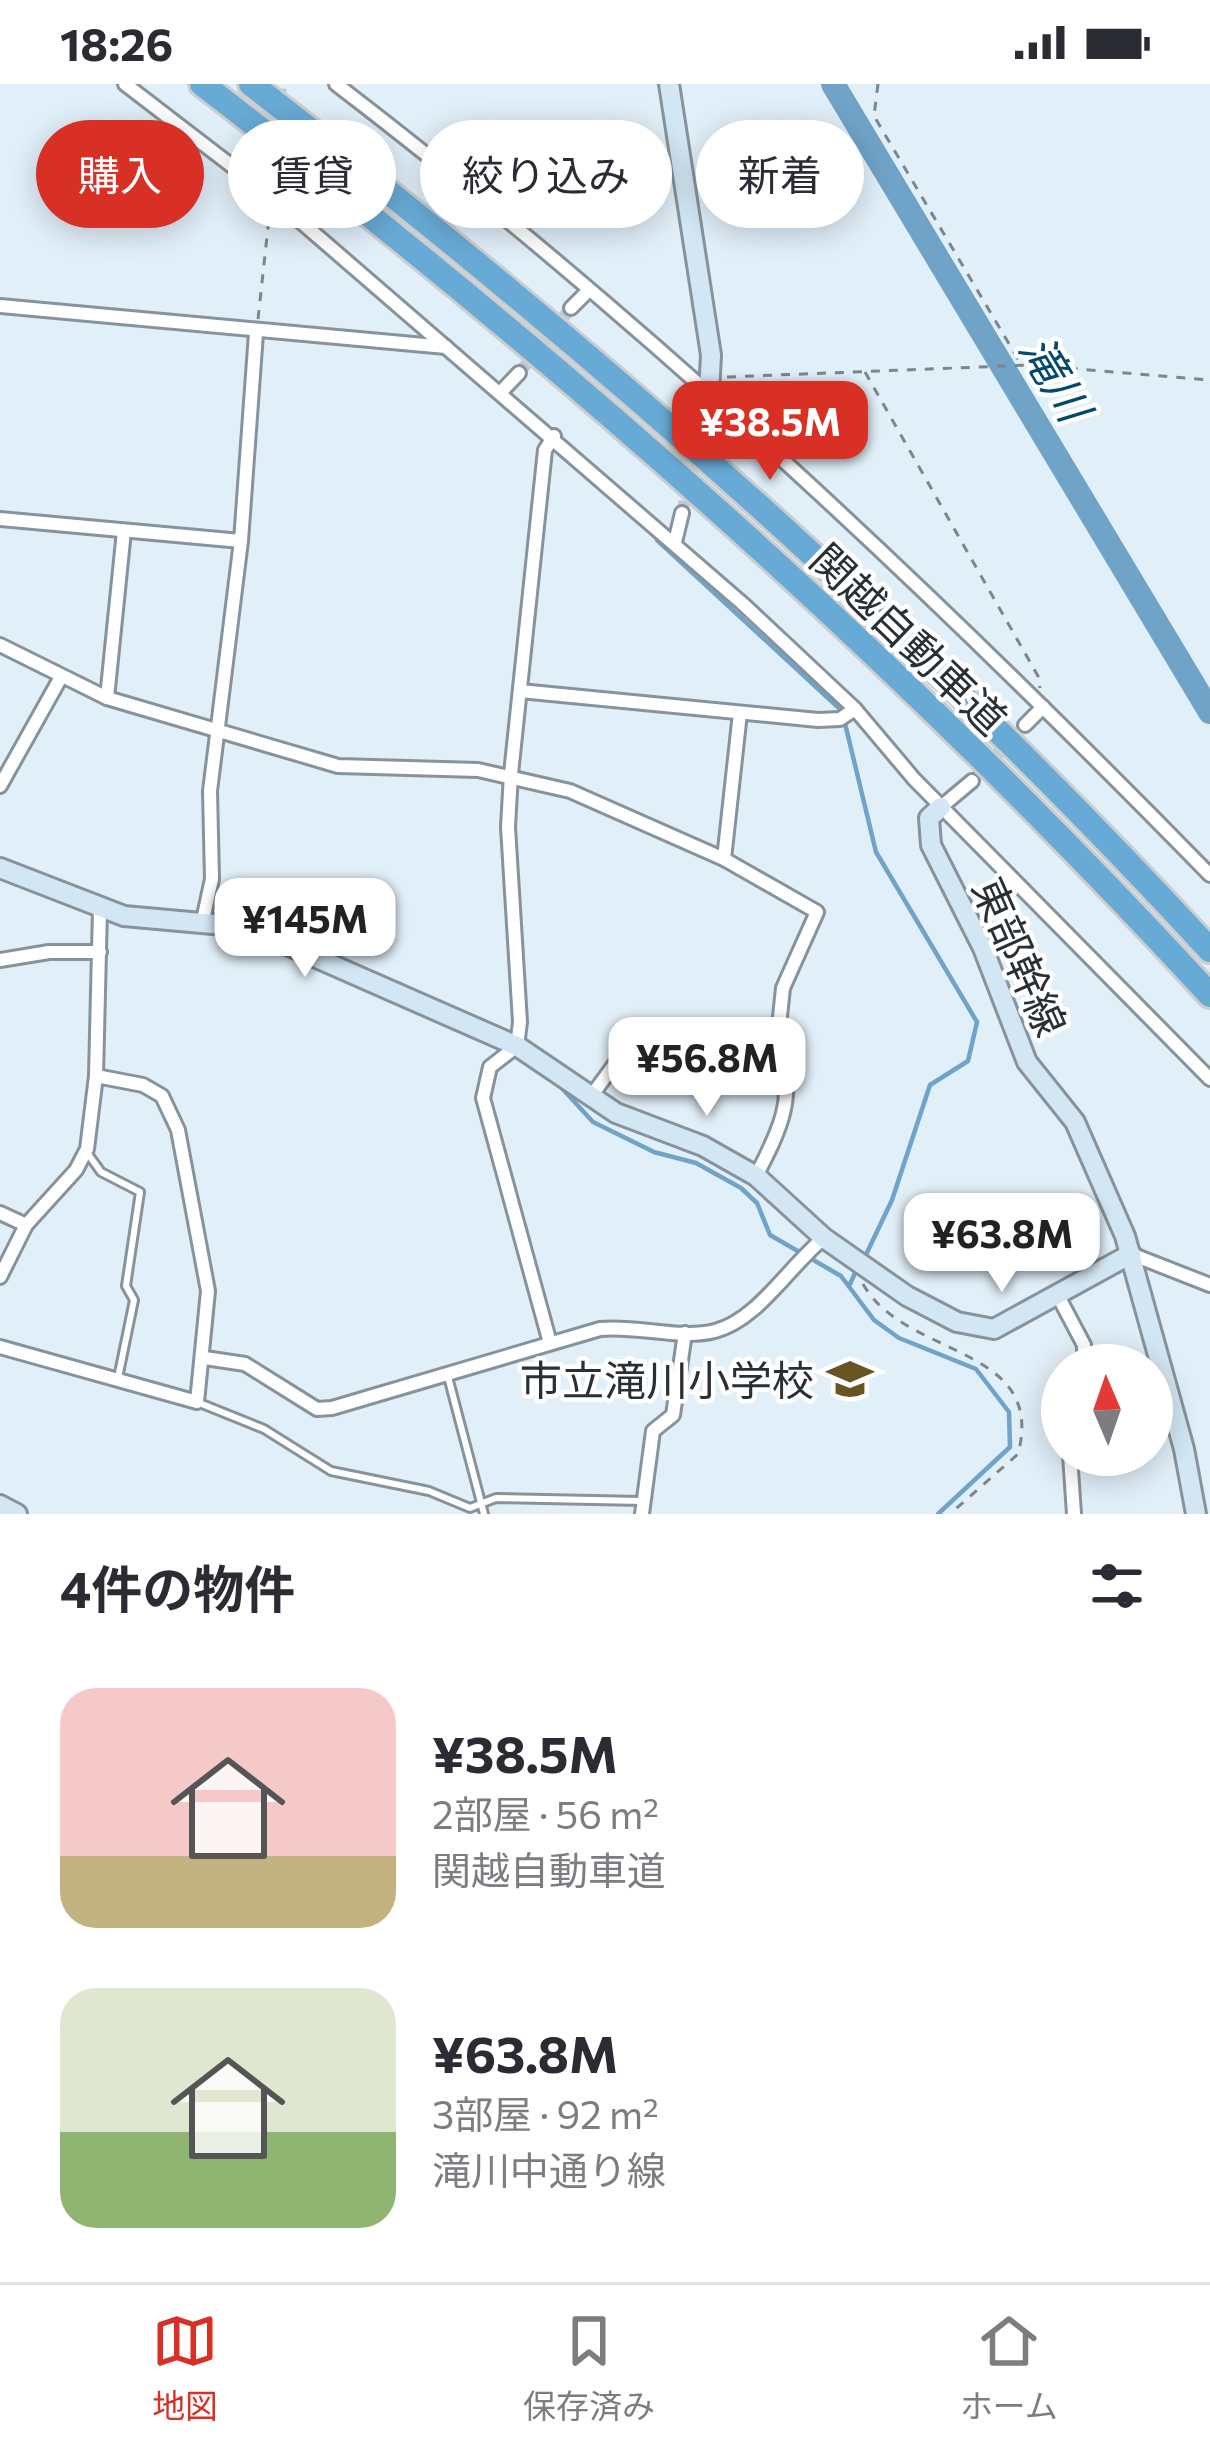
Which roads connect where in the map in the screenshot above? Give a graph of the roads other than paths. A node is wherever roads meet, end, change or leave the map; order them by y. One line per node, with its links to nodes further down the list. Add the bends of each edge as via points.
1 (125, 84): 6 (street)
2 (202, 84): 44 (highway, 関越自動車道, via 351,198 693,488 930,709)
3 (251, 84): 41 (highway, 関越自動車道, via 560,332 817,559)
4 (336, 84): 8 (street, via 503,212)
5 (669, 84): 14 (street)
6 (228, 163)
7 (308, 228): 12 (street)
8 (588, 291): 10 (street); 14 (street)
9 (0, 306): 11 (street)
10 (572, 308)
11 (256, 333): 12 (street); 21 (street)
12 (446, 347): 15 (street)
13 (519, 374): 15 (street)
14 (711, 385): 16 (street); 27 (street)
15 (501, 392): 17 (street)
16 (704, 422)
17 (554, 436): 22 (street); 25 (street, via 545,450)
18 (682, 513): 22 (street)
19 (0, 519): 20 (street)
20 (124, 531): 21 (street); 26 (street)
21 (241, 541): 31 (street)
22 (675, 542): 29 (street)
23 (0, 645): 24 (street)
24 (61, 677): 26 (street); 34 (street)
25 (520, 691): 28 (street); 32 (street)
26 (107, 698): 31 (street)
27 (1043, 707): 30 (street); 38 (street)
28 (740, 713): 29 (street); 36 (street)
29 (848, 714): 35 (street)
30 (1025, 724)
31 (219, 734): 32 (street, via 338,766); 40 (street)
32 (511, 774): 36 (street, via 570,791); 45 (street)
33 (972, 781): 35 (street)
34 (0, 787)
35 (941, 807): 48 (street); 55 (street, 東部幹線, via 929,818 931,845 1027,1062 1075,1122)
36 (724, 859): 46 (street, via 817,912 784,988)
37 (0, 868): 39 (street)
38 (1210, 875)
39 (100, 909): 40 (street, via 152,921); 42 (street)
40 (203, 920): 45 (street, via 279,938)
41 (1210, 950)
42 (100, 952): 43 (street); 47 (street)
43 (0, 960)
44 (1210, 995)
45 (517, 1046): 49 (street); 60 (street, via 490,1067 483,1098)
46 (776, 1055): 49 (street, via 632,1042); 51 (street, via 785,1106)
47 (96, 1076): 50 (street); 63 (street, via 143,1085 172,1110 208,1291)
48 (1210, 1079)
49 (592, 1094): 51 (street, via 616,1113)
50 (86, 1151): 53 (street); 65 (lane, via 101,1172 140,1192 126,1286 134,1300)
51 (756, 1176): 54 (street)
52 (0, 1213): 53 (street)
53 (26, 1225): 56 (street)
54 (824, 1238): 58 (street, via 973,1328 994,1329); 59 (street, via 747,1314 717,1331)
55 (1131, 1254): 57 (street); 58 (street); 73 (street, 東部幹線)
56 (0, 1277)
57 (1210, 1285)
58 (1058, 1294): 61 (street)
59 (685, 1333): 60 (street, via 634,1325); 69 (street, via 673,1414 653,1431)
60 (550, 1343): 64 (street)
61 (1083, 1344)
62 (0, 1347): 65 (street)
63 (205, 1358): 64 (street, via 244,1364 317,1409); 66 (street)
64 (447, 1373): 70 (lane)
65 (118, 1382): 66 (street)
66 (197, 1402): 70 (lane, via 264,1429 332,1471)
67 (1071, 1476): 72 (street)
68 (0, 1505): 71 (street)
69 (643, 1508): 70 (lane, via 496,1498)
70 (481, 1511)
71 (17, 1514)
72 (1073, 1514)
73 (1196, 1514)

